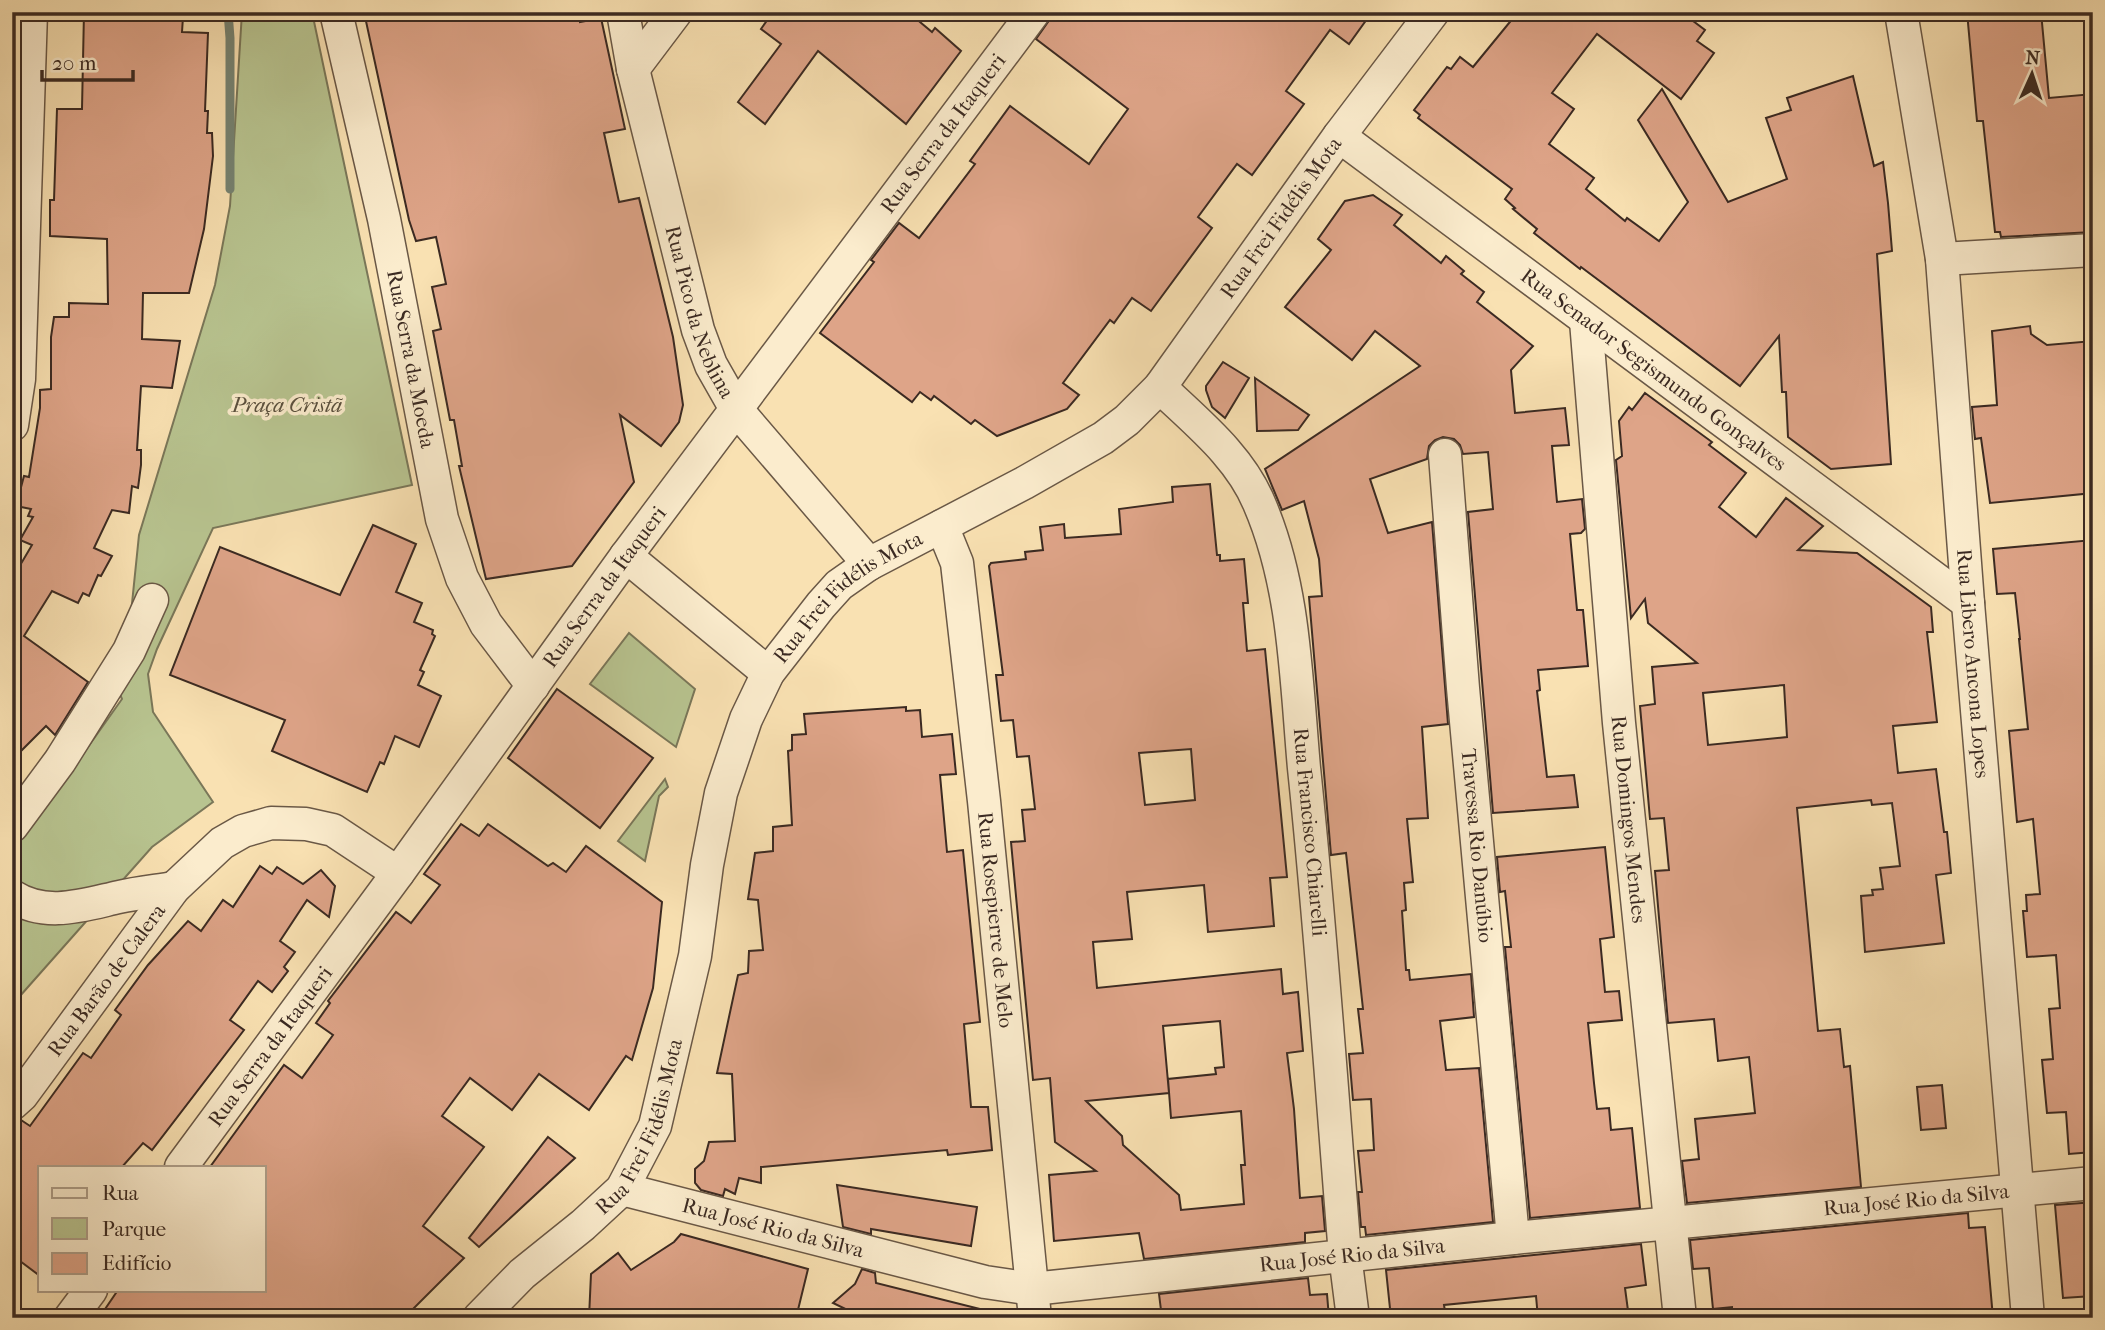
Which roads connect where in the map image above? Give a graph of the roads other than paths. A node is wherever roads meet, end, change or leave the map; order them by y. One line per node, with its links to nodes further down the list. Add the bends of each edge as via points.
1 (31, 12): 15 (street, via 19,379)
2 (336, 12): 23 (street, Rua Serra da Moeda, via 384,219 442,519 462,578 486,624)
3 (623, 12): 8 (street, Rua Pico da Neblina)
4 (676, 12): 8 (street)
5 (1034, 12): 14 (street, Rua Serra da Itaqueri)
6 (1433, 12): 9 (street, Rua Frei Fidélis Mota)
7 (1901, 12): 11 (street, Rua Libero Ancona Lopes)
8 (633, 69): 14 (street, Rua Pico da Neblina, via 698,330)
9 (1339, 136): 12 (street, Rua Senador Segismundo Gonçalves); 13 (street, Rua Frei Fidélis Mota)
10 (2093, 250): 11 (street)
11 (1942, 259): 21 (street, Rua Libero Ancona Lopes)
12 (1586, 321): 21 (street, Rua Senador Segismundo Gonçalves); 33 (street, Rua Domingos Mendes, via 1619,723)
13 (1160, 387): 17 (street, Rua Frei Fidélis Mota, via 1103,438); 35 (street, Rua Francisco Chiarelli, via 1239,468 1259,502 1286,587)
14 (736, 409): 18 (street, Rua Serra da Itaqueri); 19 (street, Rua Pico da Neblina)
15 (12, 425)
16 (1445, 455): 34 (street, Travessa Rio Danúbio)
17 (942, 526): 19 (street, Rua Frei Fidélis Mota); 37 (street, Rua Rosepierre de Melo, via 957,563)
18 (626, 556): 22 (street); 23 (street, Rua Serra da Itaqueri)
19 (869, 564): 22 (street, Rua Frei Fidélis Mota, via 839,585)
20 (152, 600): 24 (street, via 129,651 60,761)
21 (1968, 603): 32 (street, Rua Libero Ancona Lopes)
22 (768, 673): 31 (street, Rua Frei Fidélis Mota, via 746,719 721,793 695,956 655,1126)
23 (533, 686): 25 (street, Rua Serra da Itaqueri)
24 (12, 826)
25 (398, 873): 26 (street, Rua Barão de Calera, via 333,830 271,823 222,843); 29 (street, Rua Serra da Itaqueri)
26 (174, 888): 27 (street, Rua Barão de Calera, via 74,908 46,909); 28 (street, Rua Barão de Calera)
27 (12, 896)
28 (12, 1104)
29 (182, 1166)
30 (2093, 1183): 32 (street, Rua José Rio da Silva)
31 (622, 1189): 37 (street, Rua José Rio da Silva, via 985,1282); 39 (street, Rua Frei Fidélis Mota, via 522,1274)
32 (2017, 1191): 33 (street, Rua José Rio da Silva); 42 (street, Rua Libero Ancona Lopes)
33 (1670, 1223): 34 (street, Rua José Rio da Silva); 41 (street, Rua Domingos Mendes)
34 (1513, 1238): 35 (street, Rua José Rio da Silva)
35 (1345, 1255): 37 (street, Rua José Rio da Silva); 40 (street, Rua Francisco Chiarelli)
36 (90, 1292): 38 (street)
37 (1032, 1308)
38 (71, 1318)
39 (479, 1318)
40 (1353, 1318)
41 (1681, 1318)
42 (2028, 1318)

